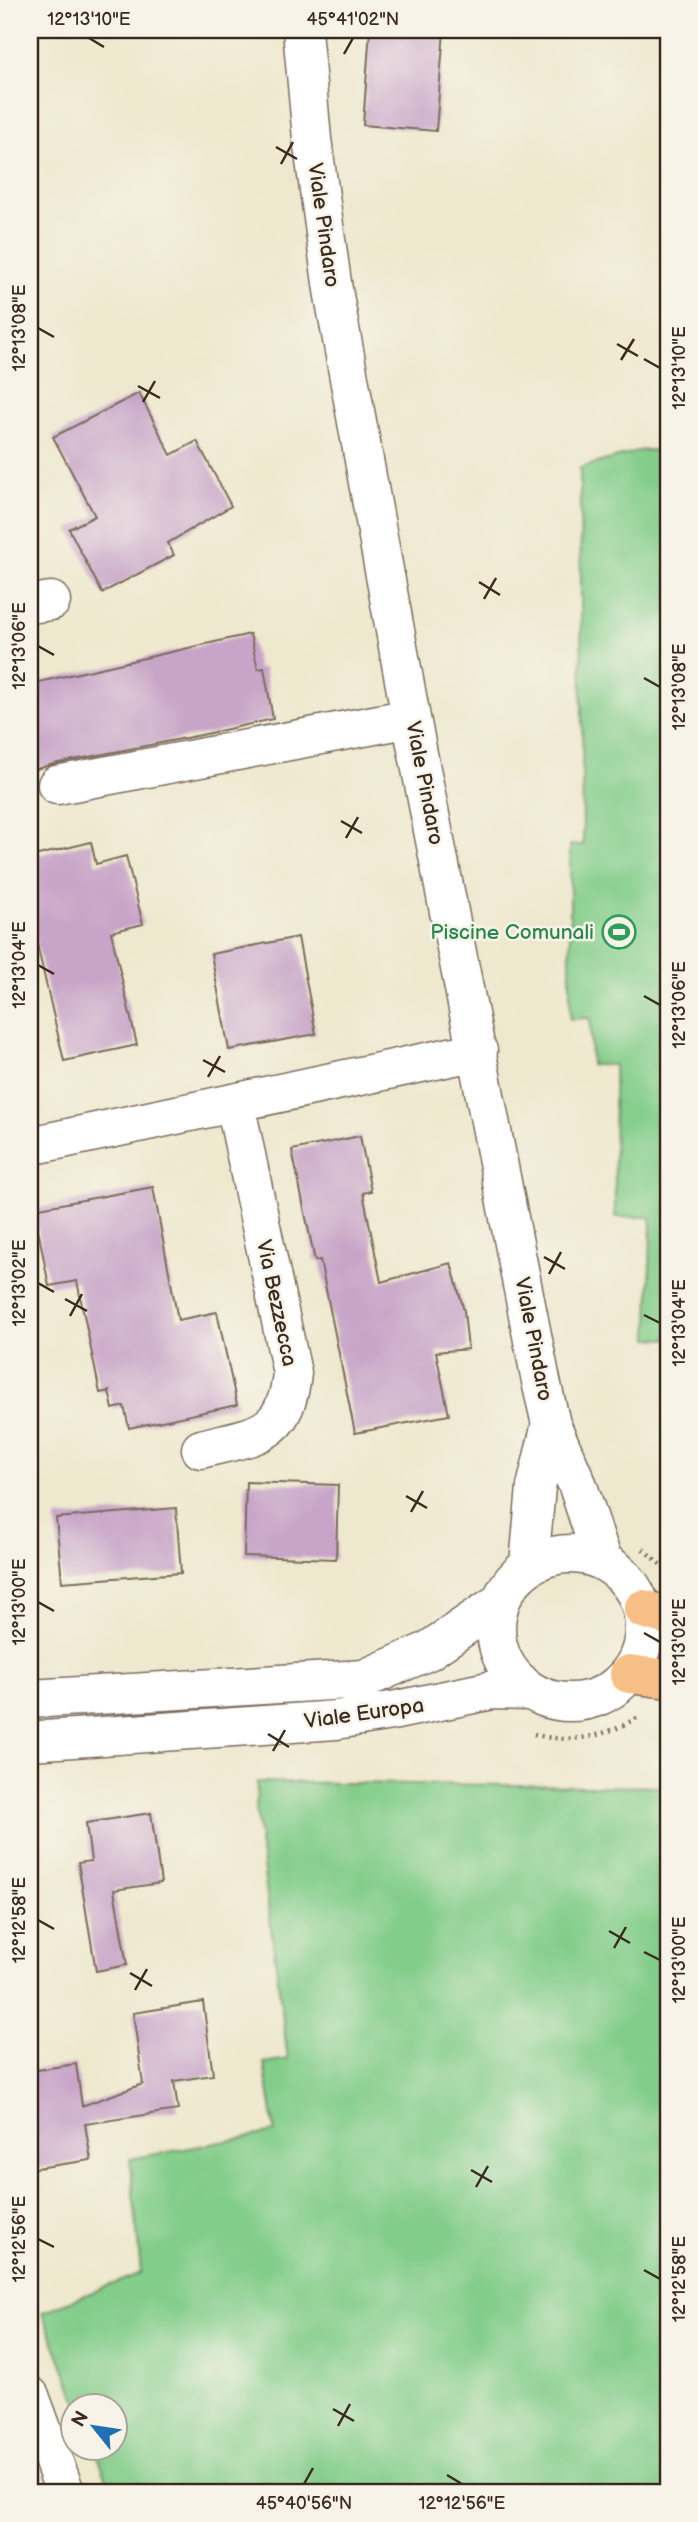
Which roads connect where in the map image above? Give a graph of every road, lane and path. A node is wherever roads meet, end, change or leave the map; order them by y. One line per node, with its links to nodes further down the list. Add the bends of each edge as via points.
1 (302, 30): 3 (street, Viale Pindaro)
2 (320, 30): 3 (street, Viale Pindaro)
3 (312, 139): 4 (street, Viale Pindaro, via 333,290)
4 (411, 718): 5 (street); 6 (street, Viale Pindaro)
5 (57, 785)
6 (478, 1051): 7 (street); 9 (street, Viale Pindaro)
7 (235, 1103): 8 (street); 10 (street, Via Bezzecca, via 292,1373 290,1397 265,1432)
8 (30, 1146)
9 (551, 1424): 11 (street, Viale Pindaro); 12 (street, Viale Pindaro, via 537,1487)
10 (201, 1449)
11 (602, 1559): 12 (street, Viale Europa, via 577,1553 552,1555); 14 (street, Viale Europa, via 620,1572)
12 (529, 1565): 13 (street, Viale Europa, via 511,1581)
13 (500, 1602): 17 (street, Viale Europa, via 499,1652 511,1675); 18 (street, Viale Europa, via 428,1651 364,1679)
14 (655, 1613): 15 (street, Viale Europa)
15 (629, 1674): 16 (main road); 17 (street, Viale Europa, via 594,1699 572,1703)
16 (668, 1679)
17 (530, 1691): 19 (street, Viale Europa, via 493,1690 336,1720)
18 (30, 1699)
19 (30, 1741)
20 (30, 2396): 21 (street)
21 (36, 2432): 22 (street)
22 (65, 2492)

